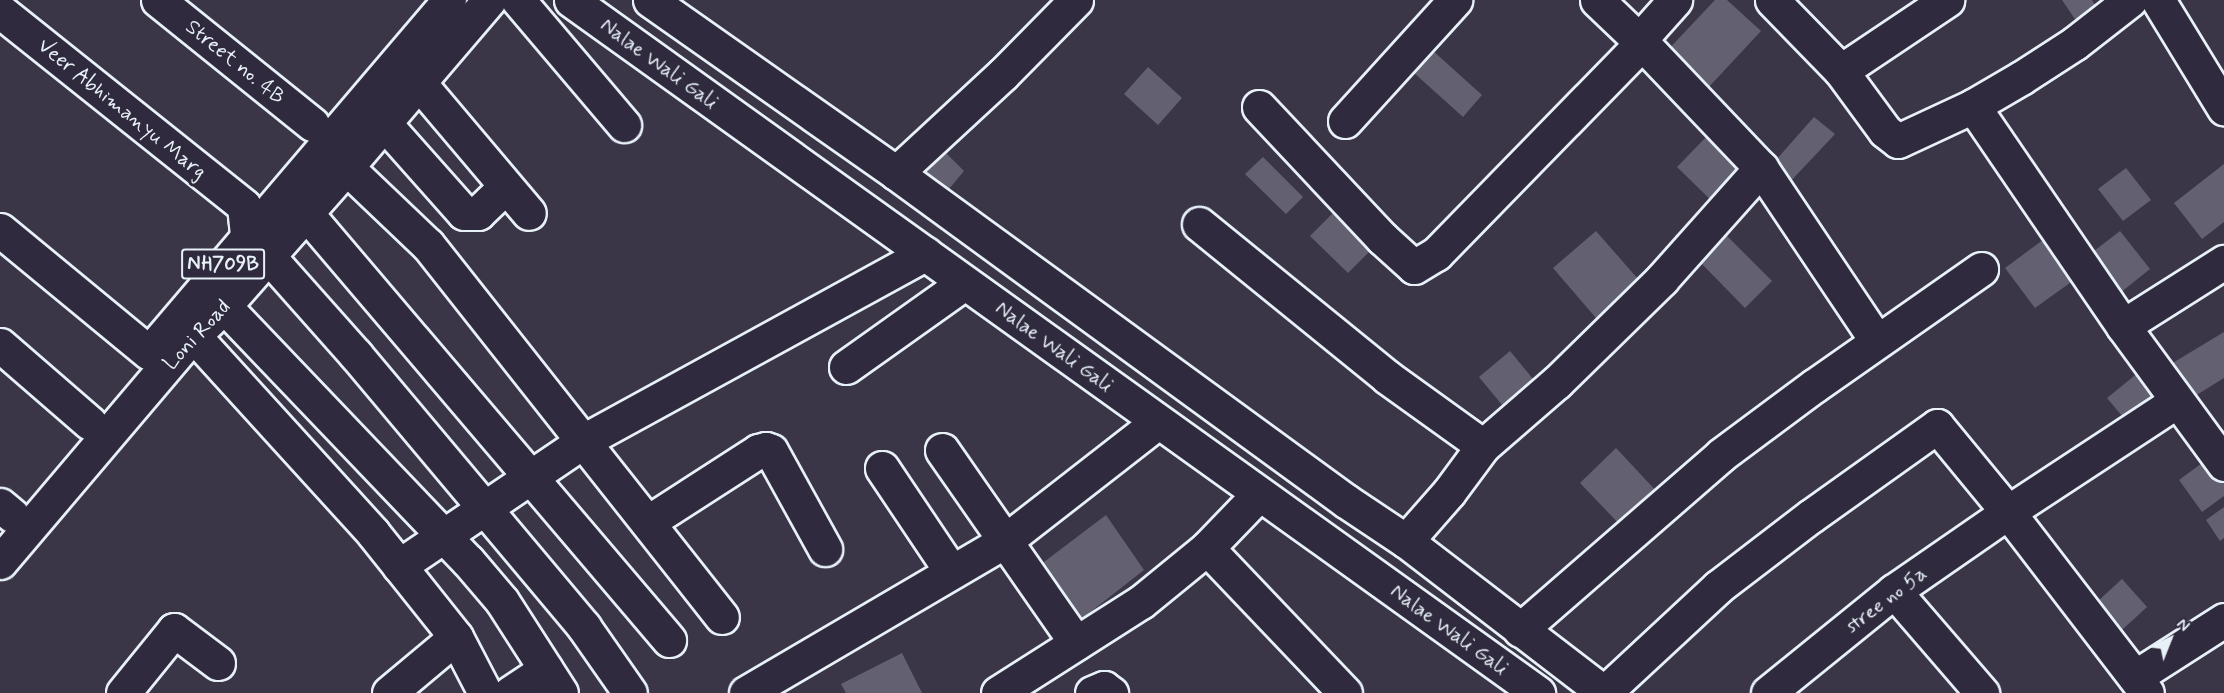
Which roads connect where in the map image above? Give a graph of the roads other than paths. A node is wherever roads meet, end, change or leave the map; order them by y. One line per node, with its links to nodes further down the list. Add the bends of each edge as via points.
1 (158, 0): 24 (main road, Street no. 4B)
2 (449, 0): 34 (main road, Loni Road / NH709B)
3 (489, 0): 18 (main road, Loni Road / NH709B)
4 (518, 0): 25 (main road)
5 (571, 0): 35 (main road, Nalae Wali Gali)
6 (650, 0): 28 (main road)
7 (1076, 0): 28 (main road, via 1004,74)
8 (1455, 0): 22 (main road)
9 (1597, 0): 16 (main road)
10 (1675, 0): 16 (main road, via 1641,37)
11 (1772, 0): 17 (main road)
12 (1947, 0): 17 (main road)
13 (2130, 0): 19 (main road, via 2074,43)
14 (2158, 0): 21 (main road)
15 (0, 11): 34 (main road, Veer Abhimanyu Marg)
16 (1642, 43): 20 (main road, via 1436,254 1413,267); 27 (main road)
17 (1841, 72): 19 (main road, via 1885,131 1898,141)
18 (419, 83): 23 (main road, Loni Road / NH709B); 29 (main road)
19 (1973, 106): 40 (main road)
20 (1259, 107)
21 (2224, 108)
22 (1345, 121)
23 (384, 123): 26 (main road, Loni Road / NH709B); 29 (main road, via 464,213 478,213)
24 (312, 124)
25 (624, 125)
26 (346, 167): 30 (main road, Loni Road / NH709B); 49 (main road, via 428,245)
27 (1761, 168): 42 (main road); 50 (main road, via 1662,279 1557,382)
28 (896, 173): 62 (main road)
29 (504, 187): 31 (main road)
30 (305, 212): 34 (main road, Loni Road / NH709B); 54 (main road)
31 (529, 213)
32 (1199, 224): 50 (main road, via 1387,376)
33 (0, 230): 44 (main road)
34 (253, 233): 39 (main road, Loni Road / NH709B); 44 (main road, Loni Road / NH709B); 56 (main road, Veer Abhimanyu Marg)
35 (925, 254): 38 (main road, Nalae Wali Gali); 49 (main road)
36 (2224, 262): 40 (main road)
37 (1981, 269): 42 (main road)
38 (964, 283): 45 (main road); 47 (main road, Nalae Wali Gali)
39 (224, 306): 41 (main road, Loni Road / NH709B); 60 (main road)
40 (2123, 326): 46 (main road)
41 (194, 336): 65 (main road, Loni Road / NH709B); 66 (main road)
42 (1877, 341): 71 (main road, via 1683,486)
43 (0, 345): 48 (main road)
44 (149, 353): 48 (main road, Loni Road / NH709B)
45 (846, 367)
46 (2177, 401): 52 (main road); 57 (main road, stree no 5a)
47 (1158, 422): 55 (main road, Nalae Wali Gali); 61 (main road)
48 (90, 423): 58 (main road, Loni Road / NH709B)
49 (585, 440): 54 (main road); 59 (main road)
50 (1483, 446): 62 (main road)
51 (942, 450): 61 (main road)
52 (2224, 465)
53 (882, 468): 67 (main road)
54 (531, 476): 56 (main road); 73 (main road)
55 (1259, 494): 63 (main road); 89 (main road, Nalae Wali Gali)
56 (483, 509): 60 (main road); 83 (main road, Veer Abhimanyu Marg, via 584,627)
57 (2008, 512): 68 (main road, stree no 5a); 78 (main road); 90 (main road, via 1937,426 1718,587)
58 (4, 517)
59 (648, 522): 64 (main road, via 766,449 771,451); 69 (main road)
60 (444, 536): 66 (main road); 76 (main road, via 502,602)
61 (1005, 541): 67 (main road); 74 (main road)
62 (1406, 541): 71 (main road)
63 (1206, 548): 74 (main road, via 1141,602); 88 (main road)
64 (825, 549)
65 (0, 562)
66 (399, 566): 72 (main road)
67 (951, 571): 84 (main road)
68 (1894, 591): 91 (main road, stree no 5a); 92 (main road)
69 (722, 617)
70 (2224, 620): 78 (main road)
71 (1520, 630): 90 (main road)
72 (456, 637): 80 (main road); 81 (main road)
73 (669, 640)
74 (1076, 643): 77 (main road)
75 (218, 663): 79 (main road, via 174,630)
76 (554, 681): 82 (main road)
77 (1037, 683): 85 (main road)
78 (2141, 685)
79 (123, 693)
80 (389, 693)
81 (485, 693)
82 (510, 693)
83 (630, 693)
84 (746, 693)
85 (998, 693)
86 (1092, 693): 87 (main road, via 1104,688)
87 (1111, 693)
88 (1345, 693)
89 (1538, 693)
90 (1604, 693)
91 (1768, 693)
92 (1982, 693)

